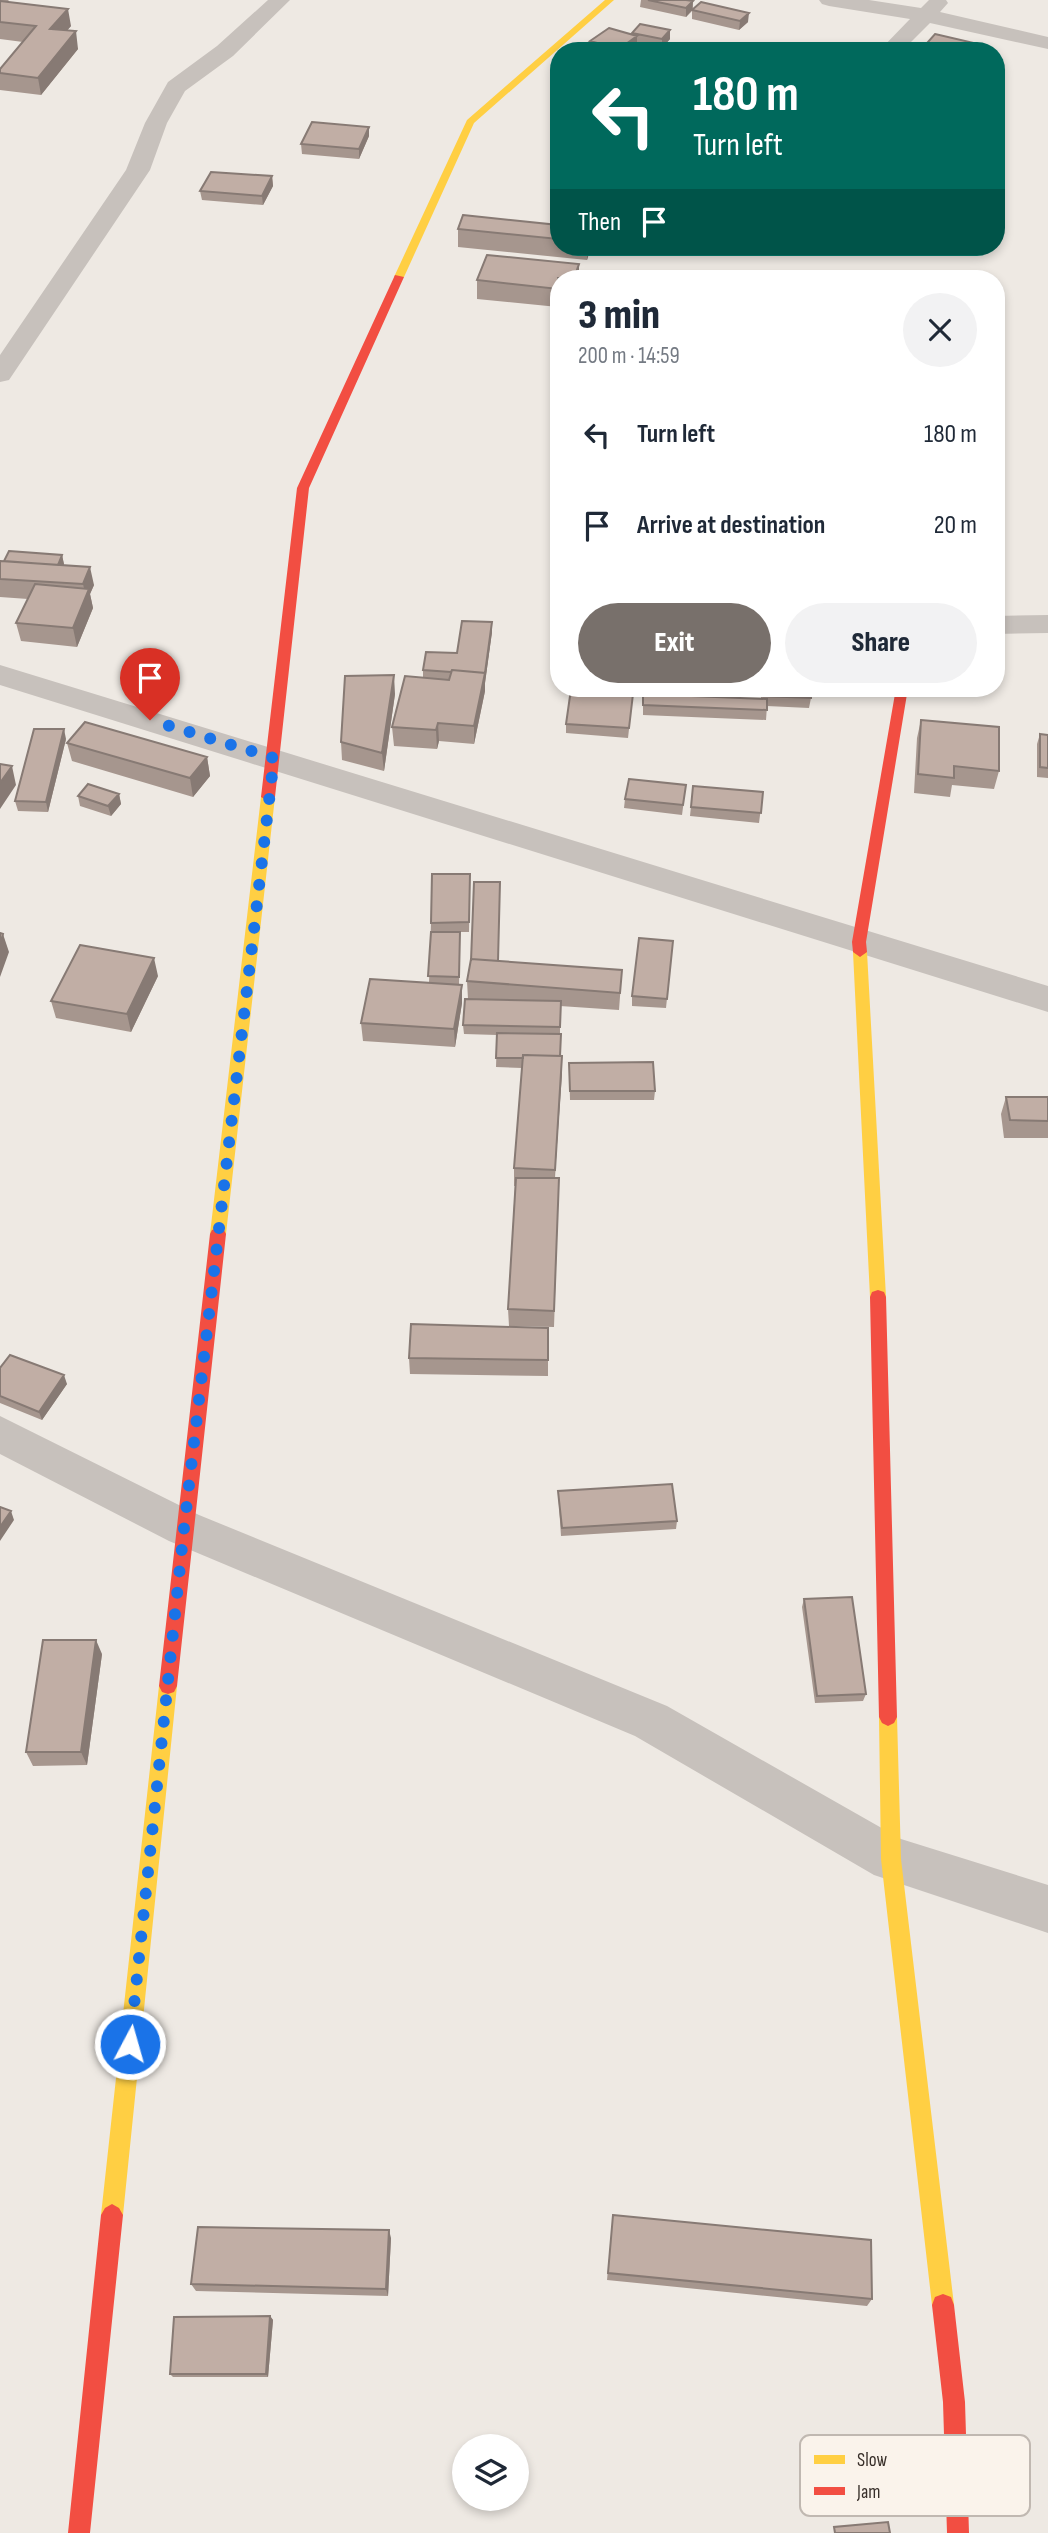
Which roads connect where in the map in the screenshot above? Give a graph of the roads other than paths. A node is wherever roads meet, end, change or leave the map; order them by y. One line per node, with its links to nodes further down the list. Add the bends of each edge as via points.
1 (280, 0): 10 (street, via 225,51 176,87 138,170)
2 (611, 0): 6 (street)
3 (829, 0): 5 (street)
4 (940, 0): 5 (street)
5 (924, 15): 7 (street); 8 (street)
6 (562, 42)
7 (898, 42)
8 (1048, 43)
9 (550, 53): 15 (street, via 470,122 303,488)
10 (0, 374)
11 (1048, 624): 12 (street)
12 (1005, 625)
13 (0, 675): 15 (street)
14 (900, 697): 16 (street)
15 (274, 758): 16 (street); 19 (street)
16 (859, 942): 17 (street); 20 (street, via 877,1252)
17 (1048, 999)
18 (0, 1434): 19 (street)
19 (184, 1528): 20 (street, via 651,1721); 23 (street)
20 (891, 1859): 21 (street); 22 (street)
21 (1048, 1909)
22 (955, 2435)
23 (79, 2533)

